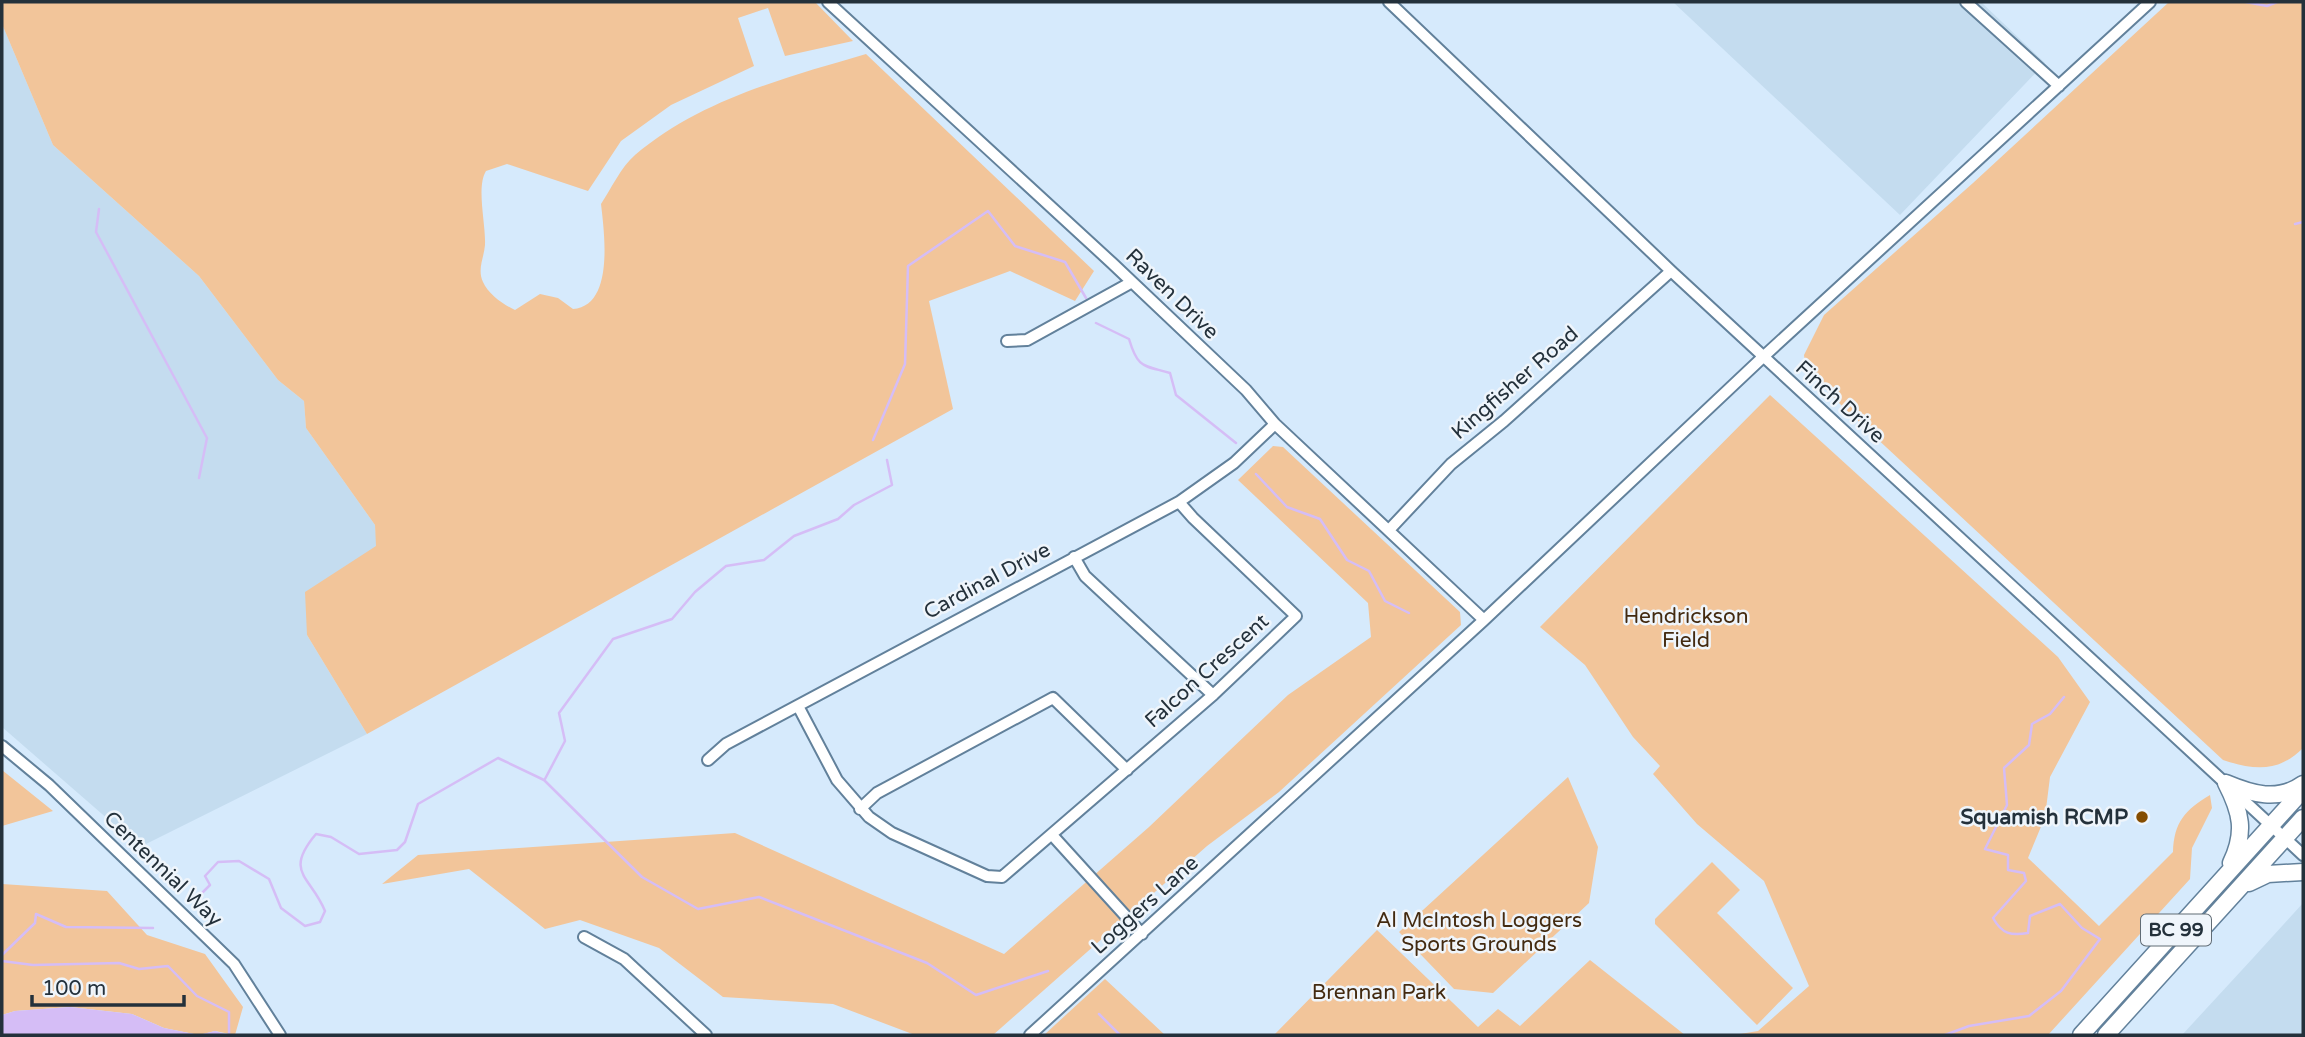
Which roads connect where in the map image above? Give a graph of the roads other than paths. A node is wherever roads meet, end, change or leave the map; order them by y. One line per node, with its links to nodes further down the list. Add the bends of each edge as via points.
1 (828, 2): 7 (street, Raven Drive)
2 (1389, 2): 6 (street, Finch Drive)
3 (1966, 2): 5 (street)
4 (2150, 2): 5 (street, Loggers Lane)
5 (2059, 86): 9 (street, Loggers Lane)
6 (1671, 271): 9 (street, Finch Drive); 12 (street, Kingfisher Road, via 1451,464)
7 (1132, 282): 8 (street, via 1027,340); 10 (street, Raven Drive, via 1246,390)
8 (1007, 341)
9 (1763, 357): 14 (street, Loggers Lane); 20 (street, Finch Drive)
10 (1275, 424): 11 (street, Cardinal Drive, via 1234,463); 12 (street, Raven Drive)
11 (1179, 502): 13 (street, Cardinal Drive); 15 (street, Falcon Crescent, via 1296,616)
12 (1389, 530): 14 (street, Raven Drive)
13 (1074, 557): 15 (street, via 1085,576); 16 (street, Cardinal Drive)
14 (1485, 620): 32 (street, Loggers Lane)
15 (1213, 695): 19 (street, Falcon Crescent)
16 (798, 706): 18 (street, Cardinal Drive, via 726,744); 23 (street, Falcon Crescent, via 837,780)
17 (2, 746): 34 (street, Centennial Way, via 49,785 234,964)
18 (708, 760)
19 (1127, 770): 23 (street, via 1053,698 877,793); 26 (street, Falcon Crescent)
20 (2226, 783): 21 (highway, via 2263,795); 25 (street, Finch Drive); 30 (highway, via 2242,826)
21 (2303, 784)
22 (2303, 790): 25 (highway, BC 99)
23 (860, 809): 26 (street, Falcon Crescent, via 892,834 987,876 1002,877 1010,872)
24 (2303, 818): 27 (highway)
25 (2271, 825): 27 (street, Finch Drive); 30 (highway, BC 99)
26 (1052, 835): 32 (street)
27 (2285, 838): 28 (street, Finch Drive); 31 (highway)
28 (2303, 855)
29 (2303, 872): 31 (highway, via 2268,874)
30 (2224, 877): 37 (highway, BC 99)
31 (2238, 890): 38 (highway)
32 (1142, 934): 36 (street, Loggers Lane)
33 (584, 937): 35 (street, via 624,958)
34 (280, 1035)
35 (706, 1035)
36 (1030, 1035)
37 (2081, 1035)
38 (2106, 1035)

